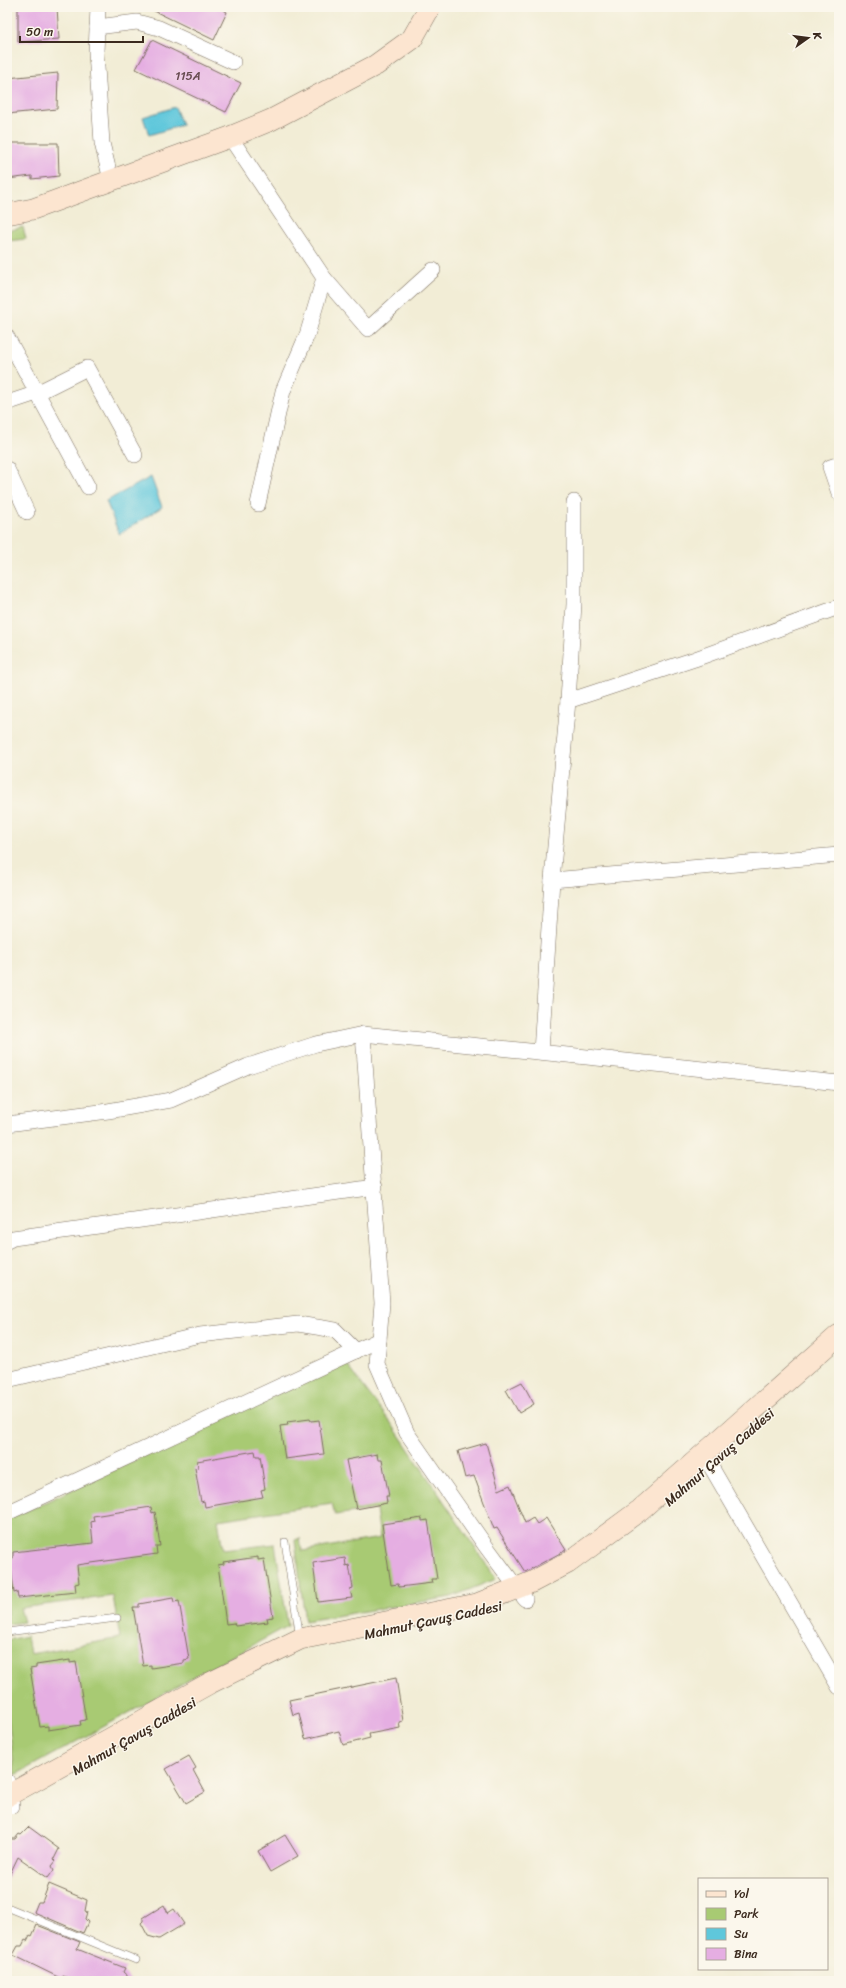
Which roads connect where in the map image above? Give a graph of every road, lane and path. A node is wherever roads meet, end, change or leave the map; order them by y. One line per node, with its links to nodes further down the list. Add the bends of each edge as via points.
1 (98, 7): 3 (street)
2 (430, 7): 5 (main road, via 412,39 376,65 271,120)
3 (97, 26): 4 (street, via 137,22 158,28); 6 (street, via 96,52 102,143)
4 (233, 62)
5 (230, 137): 6 (main road); 9 (street)
6 (110, 180): 7 (main road, via 33,209)
7 (7, 214)
8 (432, 270): 9 (street, via 368,329)
9 (324, 278): 19 (street, via 307,335 283,391)
10 (7, 337): 11 (street)
11 (37, 393): 12 (street); 13 (street, via 87,368); 16 (street)
12 (7, 404)
13 (135, 455)
14 (839, 464): 17 (street, via 830,467)
15 (7, 469): 20 (street)
16 (88, 487)
17 (839, 493)
18 (574, 502): 22 (street, via 574,604)
19 (258, 504)
20 (27, 512)
21 (839, 607): 22 (street)
22 (568, 701): 24 (street)
23 (839, 855): 24 (street)
24 (552, 880): 26 (street)
25 (363, 1034): 26 (street); 28 (street, via 316,1044 248,1066 171,1100); 29 (street)
26 (540, 1052): 27 (street)
27 (839, 1083)
28 (7, 1124)
29 (375, 1186): 30 (street, via 13,1238); 32 (street, via 382,1302)
30 (7, 1242)
31 (839, 1335): 40 (main road, via 624,1523)
32 (379, 1340): 33 (street); 39 (street, via 377,1364 407,1433)
33 (356, 1351): 35 (street, via 335,1330 298,1324 200,1335); 37 (street)
34 (839, 1353): 36 (main road, Mahmut Çavuş Caddesi)
35 (7, 1380)
36 (710, 1465): 40 (main road, Mahmut Çavuş Caddesi, via 639,1526 586,1566); 45 (street)
37 (7, 1513)
38 (285, 1542): 44 (lane)
39 (504, 1571): 40 (street); 41 (street, via 506,1585)
40 (521, 1594): 41 (main road); 44 (main road, Mahmut Çavuş Caddesi, via 466,1616)
41 (477, 1604): 44 (main road)
42 (117, 1618): 43 (lane)
43 (7, 1632)
44 (301, 1643): 46 (main road, Mahmut Çavuş Caddesi)
45 (839, 1687)
46 (8, 1797)
47 (7, 1907): 48 (lane)
48 (136, 1960)

